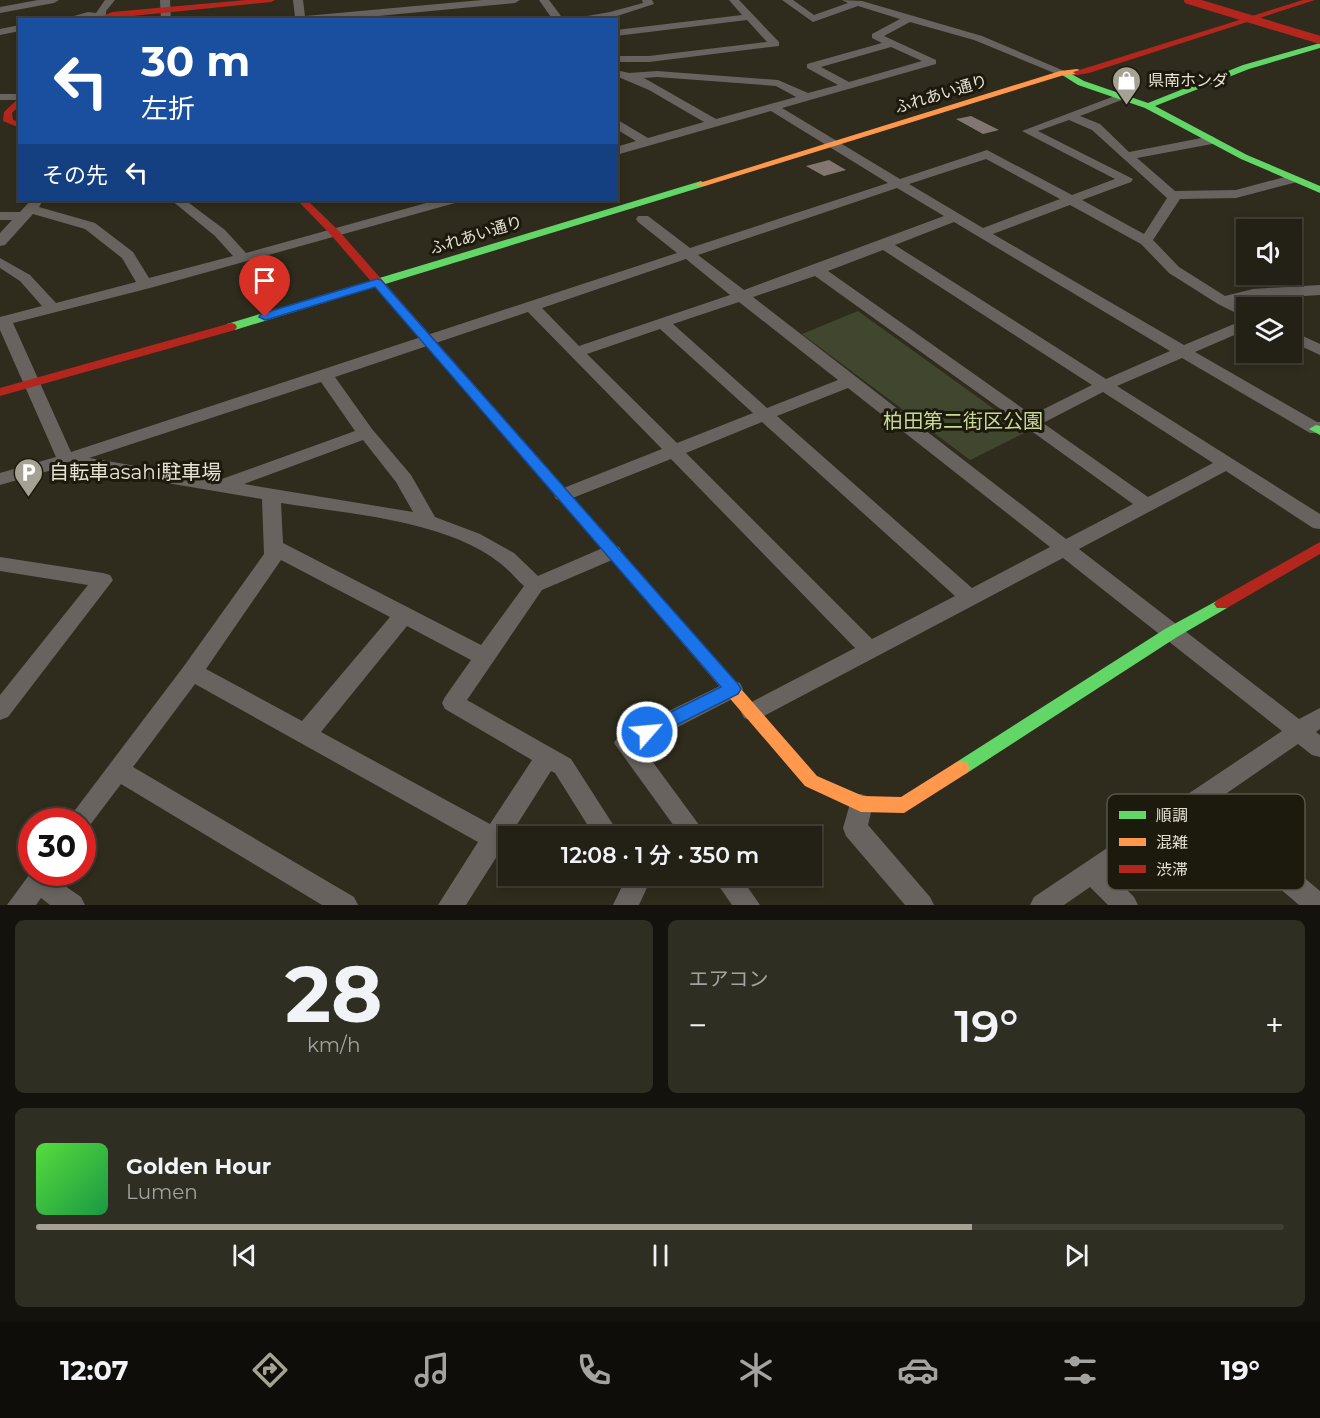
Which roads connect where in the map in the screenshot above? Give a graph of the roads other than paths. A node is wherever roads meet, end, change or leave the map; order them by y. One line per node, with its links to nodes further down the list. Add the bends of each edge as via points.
1 (54, 0): 16 (street)
2 (110, 0): 21 (street, via 101,10)
3 (271, 0): 17 (main road)
4 (298, 0): 22 (street)
5 (515, 0): 18 (street)
6 (544, 0): 24 (street)
7 (647, 0): 25 (street, via 649,4)
8 (735, 0): 19 (street)
9 (787, 0): 15 (street, via 813,19)
10 (847, 0): 15 (street)
11 (1188, 0): 31 (main road, bridge)
12 (1212, 0): 29 (main road)
13 (1286, 0): 37 (main road, ふれあい通り, via 1073,65)
14 (1311, 0): 37 (main road, ふれあい通り, via 1086,72)
15 (858, 3): 26 (street)
16 (3, 6)
17 (165, 10): 21 (main road)
18 (395, 15): 23 (street)
19 (749, 17): 30 (street); 34 (street, via 775,44)
20 (74, 18): 21 (street)
21 (100, 18)
22 (299, 18)
23 (323, 18)
24 (558, 18)
25 (586, 18)
26 (909, 18): 32 (street, via 876,36); 37 (street, via 978,38)
27 (18, 28): 28 (street)
28 (0, 32)
29 (1320, 32)
30 (618, 33)
31 (1320, 40)
32 (893, 43): 40 (street, via 812,66); 40 (street, via 932,62)
33 (1320, 45): 46 (main road, via 1246,68)
34 (669, 56): 35 (street); 39 (street)
35 (618, 58)
36 (618, 73): 38 (street)
37 (1063, 73): 43 (main road); 54 (main road, ふれあい通り)
38 (633, 75): 39 (street); 51 (street, via 695,115)
39 (687, 77): 42 (street, via 778,83)
40 (849, 86): 42 (street)
41 (0, 97): 44 (street)
42 (808, 98): 47 (street)
43 (1120, 98): 46 (main road); 48 (street)
44 (18, 99)
45 (18, 101): 49 (main road, via 8,112)
46 (1148, 106): 52 (main road)
47 (774, 108): 51 (street); 54 (street)
48 (1069, 116): 56 (street, via 1096,127); 61 (street, via 1028,130 1126,179)
49 (7, 123)
50 (618, 124): 53 (street)
51 (717, 124): 53 (street)
52 (1212, 140): 56 (street); 57 (main road)
53 (647, 143): 55 (street)
54 (831, 145): 58 (street); 79 (main road, ふれあい通り)
55 (618, 151)
56 (1126, 156): 60 (street)
57 (1292, 179): 59 (main road); 60 (street, via 1236,194)
58 (898, 184): 61 (street, via 987,154); 68 (street); 75 (street)
59 (1320, 189)
60 (1172, 195): 72 (street, via 1174,198)
61 (1069, 200): 70 (street); 72 (street)
62 (178, 201): 76 (street, via 220,233)
63 (303, 201): 71 (main road)
64 (442, 201): 65 (street)
65 (418, 204): 71 (street)
66 (30, 208): 67 (street); 73 (street); 80 (street, via 90,226 128,255)
67 (0, 216)
68 (955, 217): 70 (street); 74 (street)
69 (643, 219): 75 (street)
70 (981, 232): 94 (street)
71 (335, 233): 76 (street); 79 (main road)
72 (1146, 241): 83 (street, via 1174,270)
73 (0, 242)
74 (885, 245): 78 (street); 98 (street)
75 (688, 254): 82 (street); 84 (street)
76 (243, 258): 80 (street)
77 (0, 262): 86 (street, via 25,278)
78 (817, 270): 82 (street); 101 (street)
79 (377, 282): 90 (main road); 97 (main road, ふれあい通り)
80 (145, 285): 86 (street)
81 (1320, 290): 83 (street, via 1253,294)
82 (741, 296): 88 (street); 96 (street)
83 (1223, 301): 85 (street)
84 (532, 306): 90 (street); 93 (street)
85 (1236, 308)
86 (53, 309): 87 (street)
87 (2, 322): 97 (street)
88 (661, 322): 93 (street); 100 (street)
89 (1236, 329): 94 (street)
90 (428, 341): 95 (street); 110 (main road)
91 (1302, 341): 92 (street)
92 (1320, 350)
93 (577, 352): 104 (street)
94 (1184, 352): 98 (street); 102 (street)
95 (325, 375): 103 (street); 105 (street)
96 (850, 381): 100 (street); 116 (street)
97 (32, 383): 99 (main road, ふれあい通り); 105 (street)
98 (1104, 385): 101 (street); 106 (street)
99 (0, 392)
100 (765, 415): 104 (street); 120 (street)
101 (1030, 422): 111 (street)
102 (1319, 429)
103 (366, 433): 108 (street); 112 (street, via 404,479)
104 (674, 451): 110 (street); 123 (street)
105 (66, 460): 107 (street); 108 (street)
106 (1227, 463): 111 (street); 113 (street)
107 (0, 479)
108 (219, 486): 109 (street)
109 (272, 495): 112 (street); 114 (street)
110 (562, 495): 117 (main road)
111 (1148, 505): 116 (street)
112 (428, 521): 119 (street, via 507,558)
113 (1320, 523)
114 (274, 547): 121 (street); 125 (street, via 274,555)
115 (1320, 547): 122 (main road)
116 (1063, 549): 120 (street); 122 (street)
117 (612, 552): 119 (street); 126 (main road)
118 (0, 564): 127 (street, via 103,580)
119 (535, 585): 124 (street)
120 (970, 598): 123 (street)
121 (404, 615): 124 (street); 131 (street)
122 (1171, 633): 130 (street); 136 (main road, via 904,805)
123 (870, 650): 128 (street)
124 (485, 657): 133 (street, via 453,703)
125 (192, 672): 131 (street); 134 (street)
126 (732, 689): 128 (main road); 139 (street, via 626,743)
127 (0, 711)
128 (752, 712): 136 (main road, via 811,781)
129 (1320, 717): 130 (street)
130 (1298, 731): 132 (street); 135 (street)
131 (305, 734): 140 (street)
132 (1320, 748)
133 (547, 757): 138 (street, via 563,766); 140 (street)
134 (118, 770): 137 (street); 152 (street)
135 (1206, 794)
136 (861, 804): 156 (street, via 855,828)
137 (89, 808)
138 (602, 826)
139 (688, 826)
140 (494, 838): 153 (street)
141 (1107, 862): 142 (street)
142 (1092, 872): 147 (street); 157 (street)
143 (35, 886): 150 (street)
144 (51, 886): 151 (street)
145 (635, 886): 154 (street)
146 (733, 886): 155 (street)
147 (1107, 887)
148 (1110, 890): 158 (street)
149 (1300, 890): 159 (street)
150 (20, 905)
151 (72, 905)
152 (345, 905)
153 (451, 905)
154 (626, 905)
155 (747, 905)
156 (921, 905)
157 (1043, 905)
158 (1125, 905)
159 (1318, 905)

